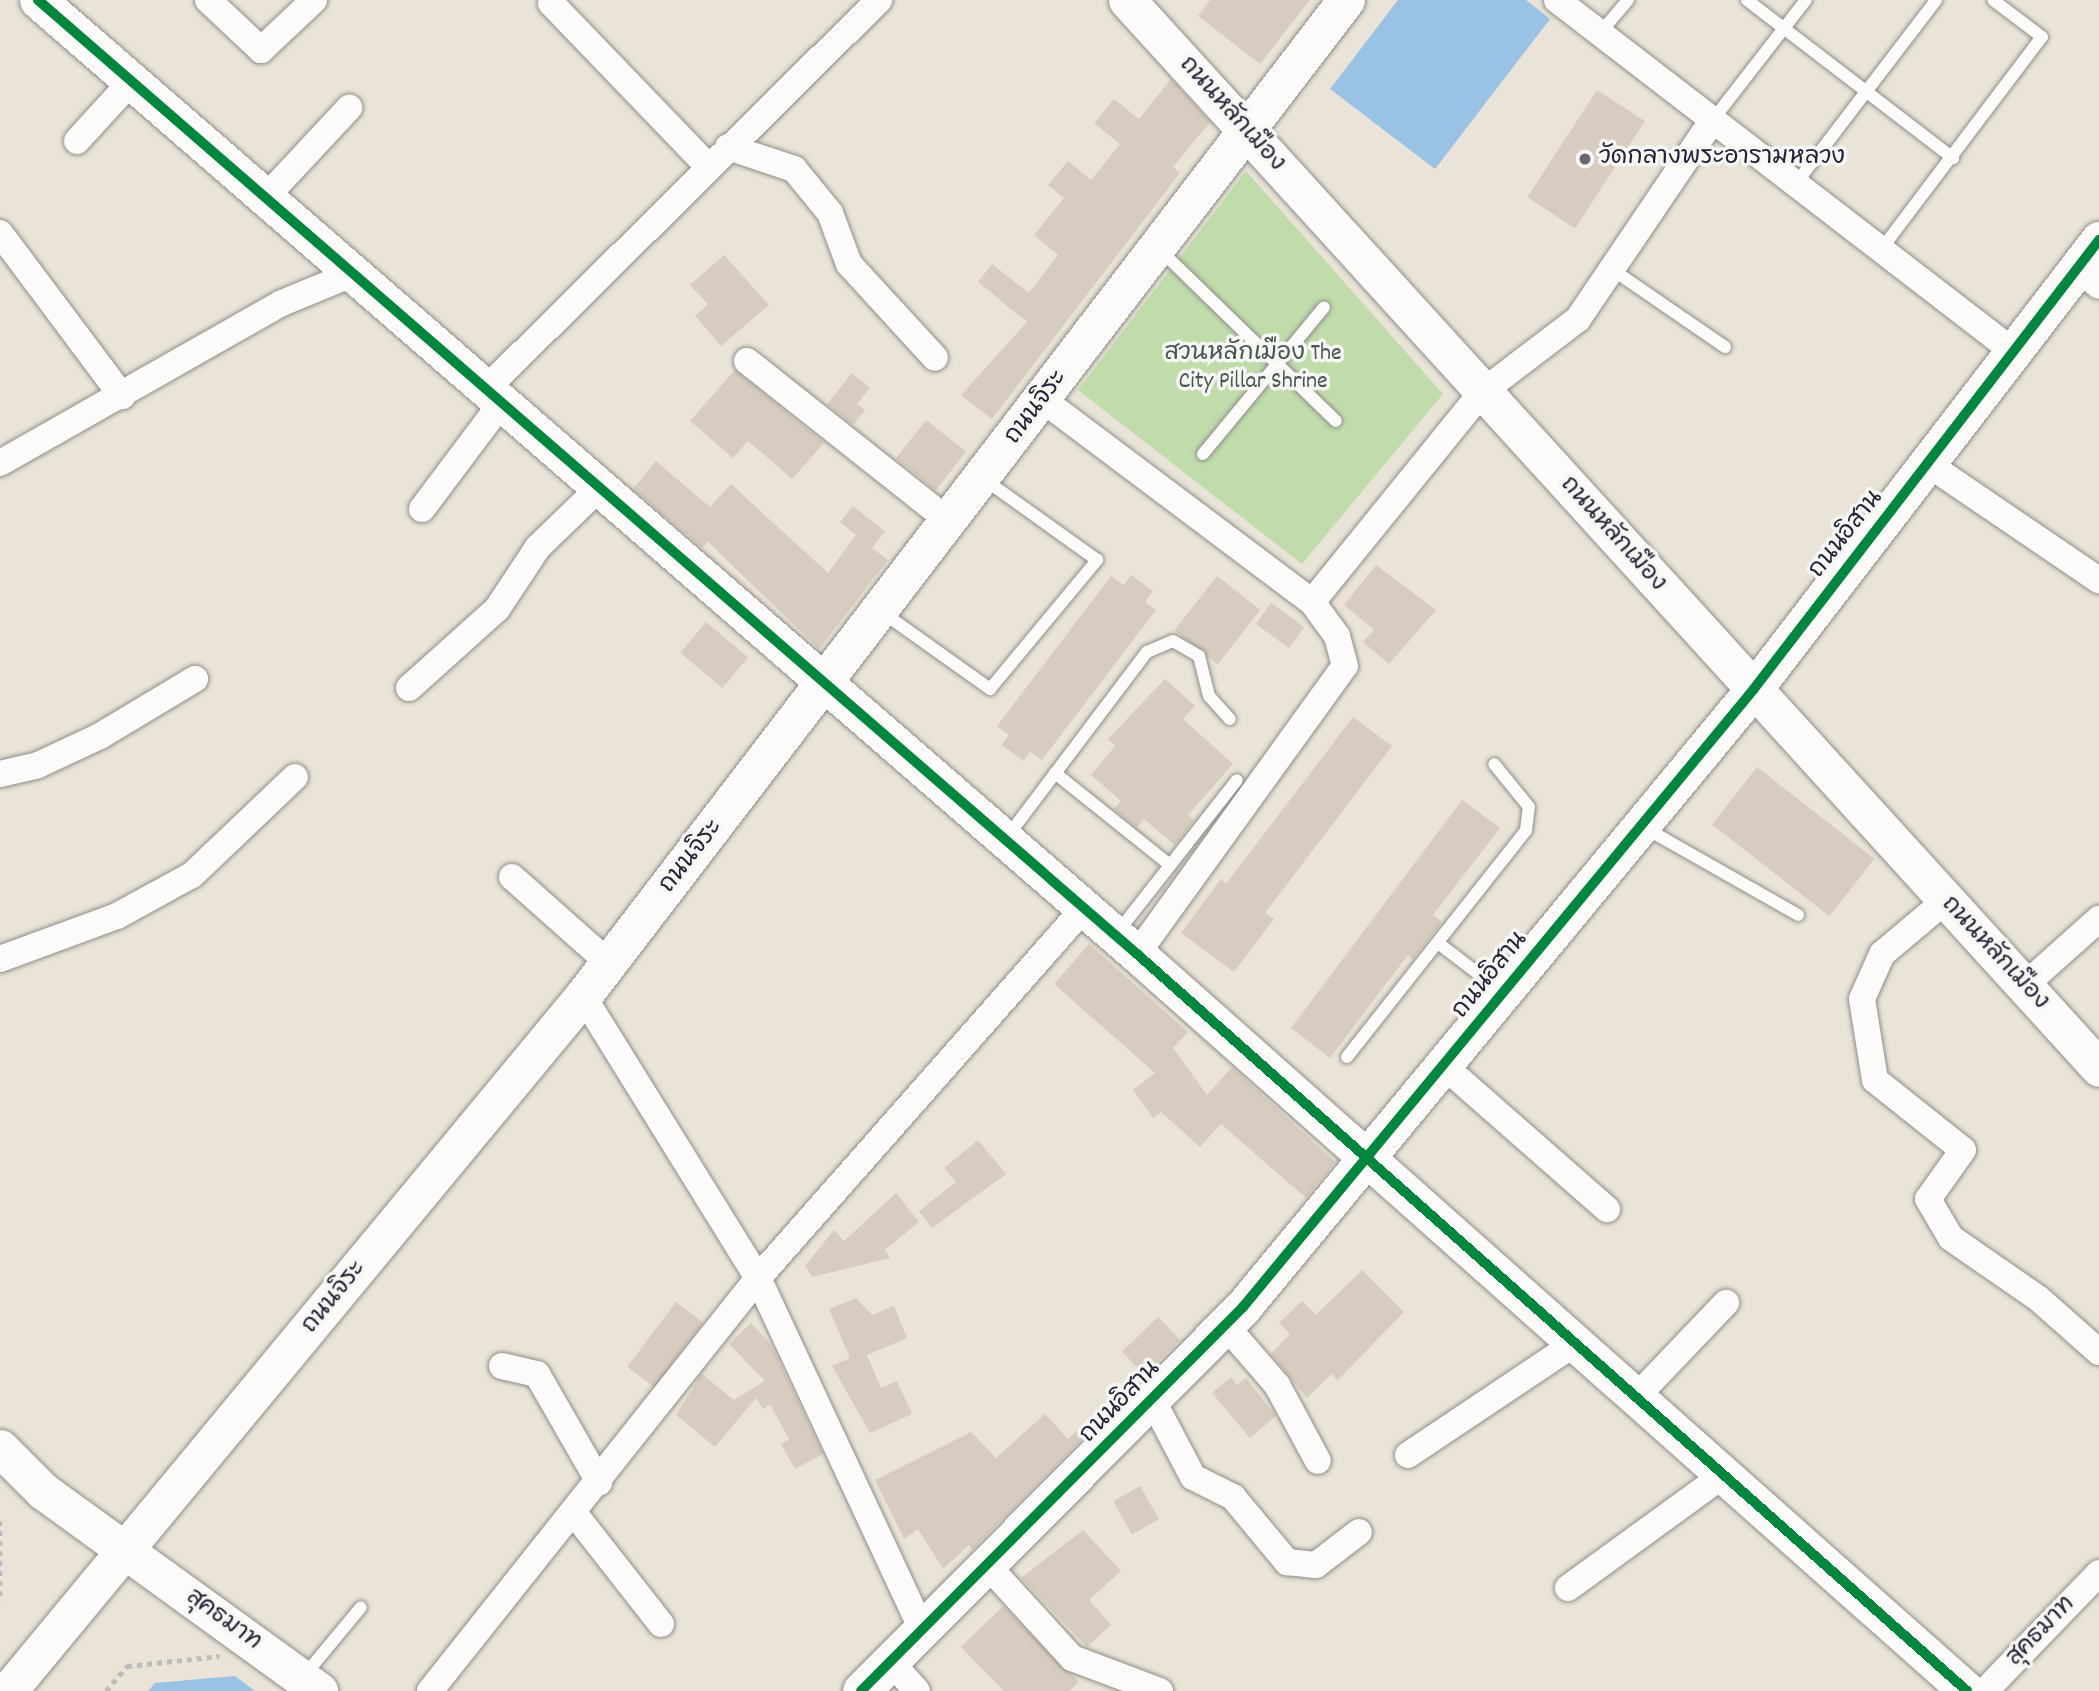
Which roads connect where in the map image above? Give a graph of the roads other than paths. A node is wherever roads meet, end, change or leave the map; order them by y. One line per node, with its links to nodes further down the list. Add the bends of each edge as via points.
1 (37, 0): 16 (street)
2 (208, 0): 3 (street, via 261,50)
3 (314, 0)
4 (879, 0): 22 (street)
5 (1127, 0): 20 (street, ถนนหลักเมือง)
6 (1346, 0): 20 (street, ถนนจิระ)
7 (1557, 0): 15 (street)
8 (1628, 0): 15 (lane)
9 (1747, 0): 14 (lane)
10 (1806, 0): 14 (lane)
11 (1936, 0): 17 (lane)
12 (1993, 0): 23 (lane, via 2042,37)
13 (551, 3): 24 (street)
14 (1784, 28): 17 (lane); 19 (lane)
15 (1600, 33): 19 (street)
16 (130, 83): 21 (street); 26 (street)
17 (1867, 92): 23 (lane); 25 (lane)
18 (349, 108): 26 (street)
19 (1712, 121): 25 (street); 31 (street)
20 (1246, 133): 30 (street, ถนนจิระ); 40 (street, ถนนหลักเมือง)
21 (77, 141)
22 (728, 147): 24 (street); 37 (street, via 794,169 830,213 849,264)
23 (1953, 159): 29 (lane)
24 (709, 167): 42 (street)
25 (1797, 182): 29 (street)
26 (264, 200): 32 (street)
27 (0, 233): 41 (street)
28 (2099, 240): 33 (street, ถนนอิสาน)
29 (1882, 247): 36 (street)
30 (1158, 248): 39 (lane); 43 (street, ถนนจิระ)
31 (1613, 270): 35 (lane); 40 (street, via 1559,336)
32 (350, 275): 41 (street, via 282,303); 42 (street)
33 (2088, 277): 36 (street, ถนนอิสาน)
34 (1324, 307): 39 (lane)
35 (1725, 347)
36 (2014, 352): 47 (street, ถนนอิสาน)
37 (934, 358)
38 (747, 361): 51 (street)
39 (1276, 363): 44 (lane); 45 (lane)
40 (1481, 393): 53 (street); 58 (street, ถนนหลักเมือง)
41 (122, 396): 46 (street)
42 (492, 398): 49 (street); 50 (street)
43 (1043, 400): 48 (street, ถนนจิระ); 53 (street)
44 (1336, 421)
45 (1203, 454)
46 (0, 463)
47 (1928, 464): 52 (street); 58 (street, ถนนอิสาน)
48 (984, 479): 51 (street, ถนนจิระ); 54 (lane, via 1097,560 990,689)
49 (598, 489): 56 (street); 57 (street, via 538,547 497,609)
50 (422, 509)
51 (950, 522): 54 (street, ถนนจิระ)
52 (2099, 580)
53 (1312, 602): 74 (street, via 1337,636 1345,667)
54 (881, 612): 56 (street, ถนนจิระ)
55 (195, 679): 61 (street, via 100,736 38,765)
56 (824, 687): 66 (street); 76 (street, ถนนจิระ)
57 (409, 688)
58 (1753, 690): 65 (street, ถนนอิสาน); 69 (street, ถนนหลักเมือง)
59 (1230, 719): 62 (lane, via 1209,696 1210,678 1199,656 1173,641 1147,652)
60 (1494, 764): 73 (lane, via 1529,807 1526,830)
61 (0, 774)
62 (1055, 774): 66 (lane); 67 (lane)
63 (295, 777): 75 (street, via 192,875 117,916)
64 (1237, 780): 67 (lane)
65 (1642, 825): 71 (lane); 78 (street, ถนนอิสาน)
66 (1004, 841): 70 (street)
67 (1170, 864): 74 (lane)
68 (512, 877): 76 (street)
69 (1945, 901): 77 (street, ถนนหลักเมือง); 89 (street, via 1882,954 1862,999 1875,1080 1963,1150 1928,1199 1951,1238 2039,1299)
70 (1083, 911): 74 (street); 85 (street)
71 (1798, 915)
72 (2099, 919): 77 (street)
73 (1438, 943): 78 (lane); 80 (lane)
74 (1126, 945): 83 (street)
75 (0, 959)
76 (609, 963): 79 (street, ถนนจิระ)
77 (2024, 986): 82 (street, ถนนหลักเมือง)
78 (1504, 994): 81 (street, ถนนอิสาน)
79 (583, 996): 85 (street); 100 (street, ถนนจิระ)
80 (1347, 1057)
81 (1444, 1066): 83 (street, ถนนอิสาน); 84 (street)
82 (2099, 1068)
83 (1368, 1158): 87 (street, ถนนอิสาน); 88 (street)
84 (1607, 1209)
85 (758, 1278): 97 (street); 106 (street)
86 (1726, 1303): 91 (street)
87 (1226, 1326): 92 (street, ถนนอิสาน); 95 (street, via 1277,1385)
88 (1577, 1342): 91 (street); 94 (street)
89 (2099, 1352)
90 (502, 1366): 97 (street, via 537,1374)
91 (1637, 1396): 96 (street)
92 (1153, 1401): 99 (street, via 1193,1477 1233,1497 1287,1562 1316,1565); 101 (street, ถนนอิสาน)
93 (0, 1448): 100 (street, สุคธมาท, via 43,1491)
94 (1408, 1455)
95 (1318, 1461)
96 (1725, 1475): 103 (street); 114 (street)
97 (599, 1482): 98 (street)
98 (574, 1513): 105 (street); 110 (street)
99 (1359, 1532)
100 (128, 1550): 108 (street, สุคธมาท); 109 (street, ถนนจิระ)
101 (988, 1566): 106 (street, ถนนอิสาน); 113 (street, via 1072,1658)
102 (2099, 1573): 115 (street, สุคธมาท)
103 (1567, 1588)
104 (361, 1607): 108 (lane)
105 (661, 1624)
106 (922, 1629): 107 (street, ถนนอิสาน)
107 (890, 1661): 111 (street, ถนนอิสาน); 112 (street)
108 (310, 1685)
109 (8, 1691)
110 (430, 1691)
111 (861, 1691)
112 (917, 1691)
113 (1160, 1691)
114 (1967, 1691)
115 (1985, 1691)

